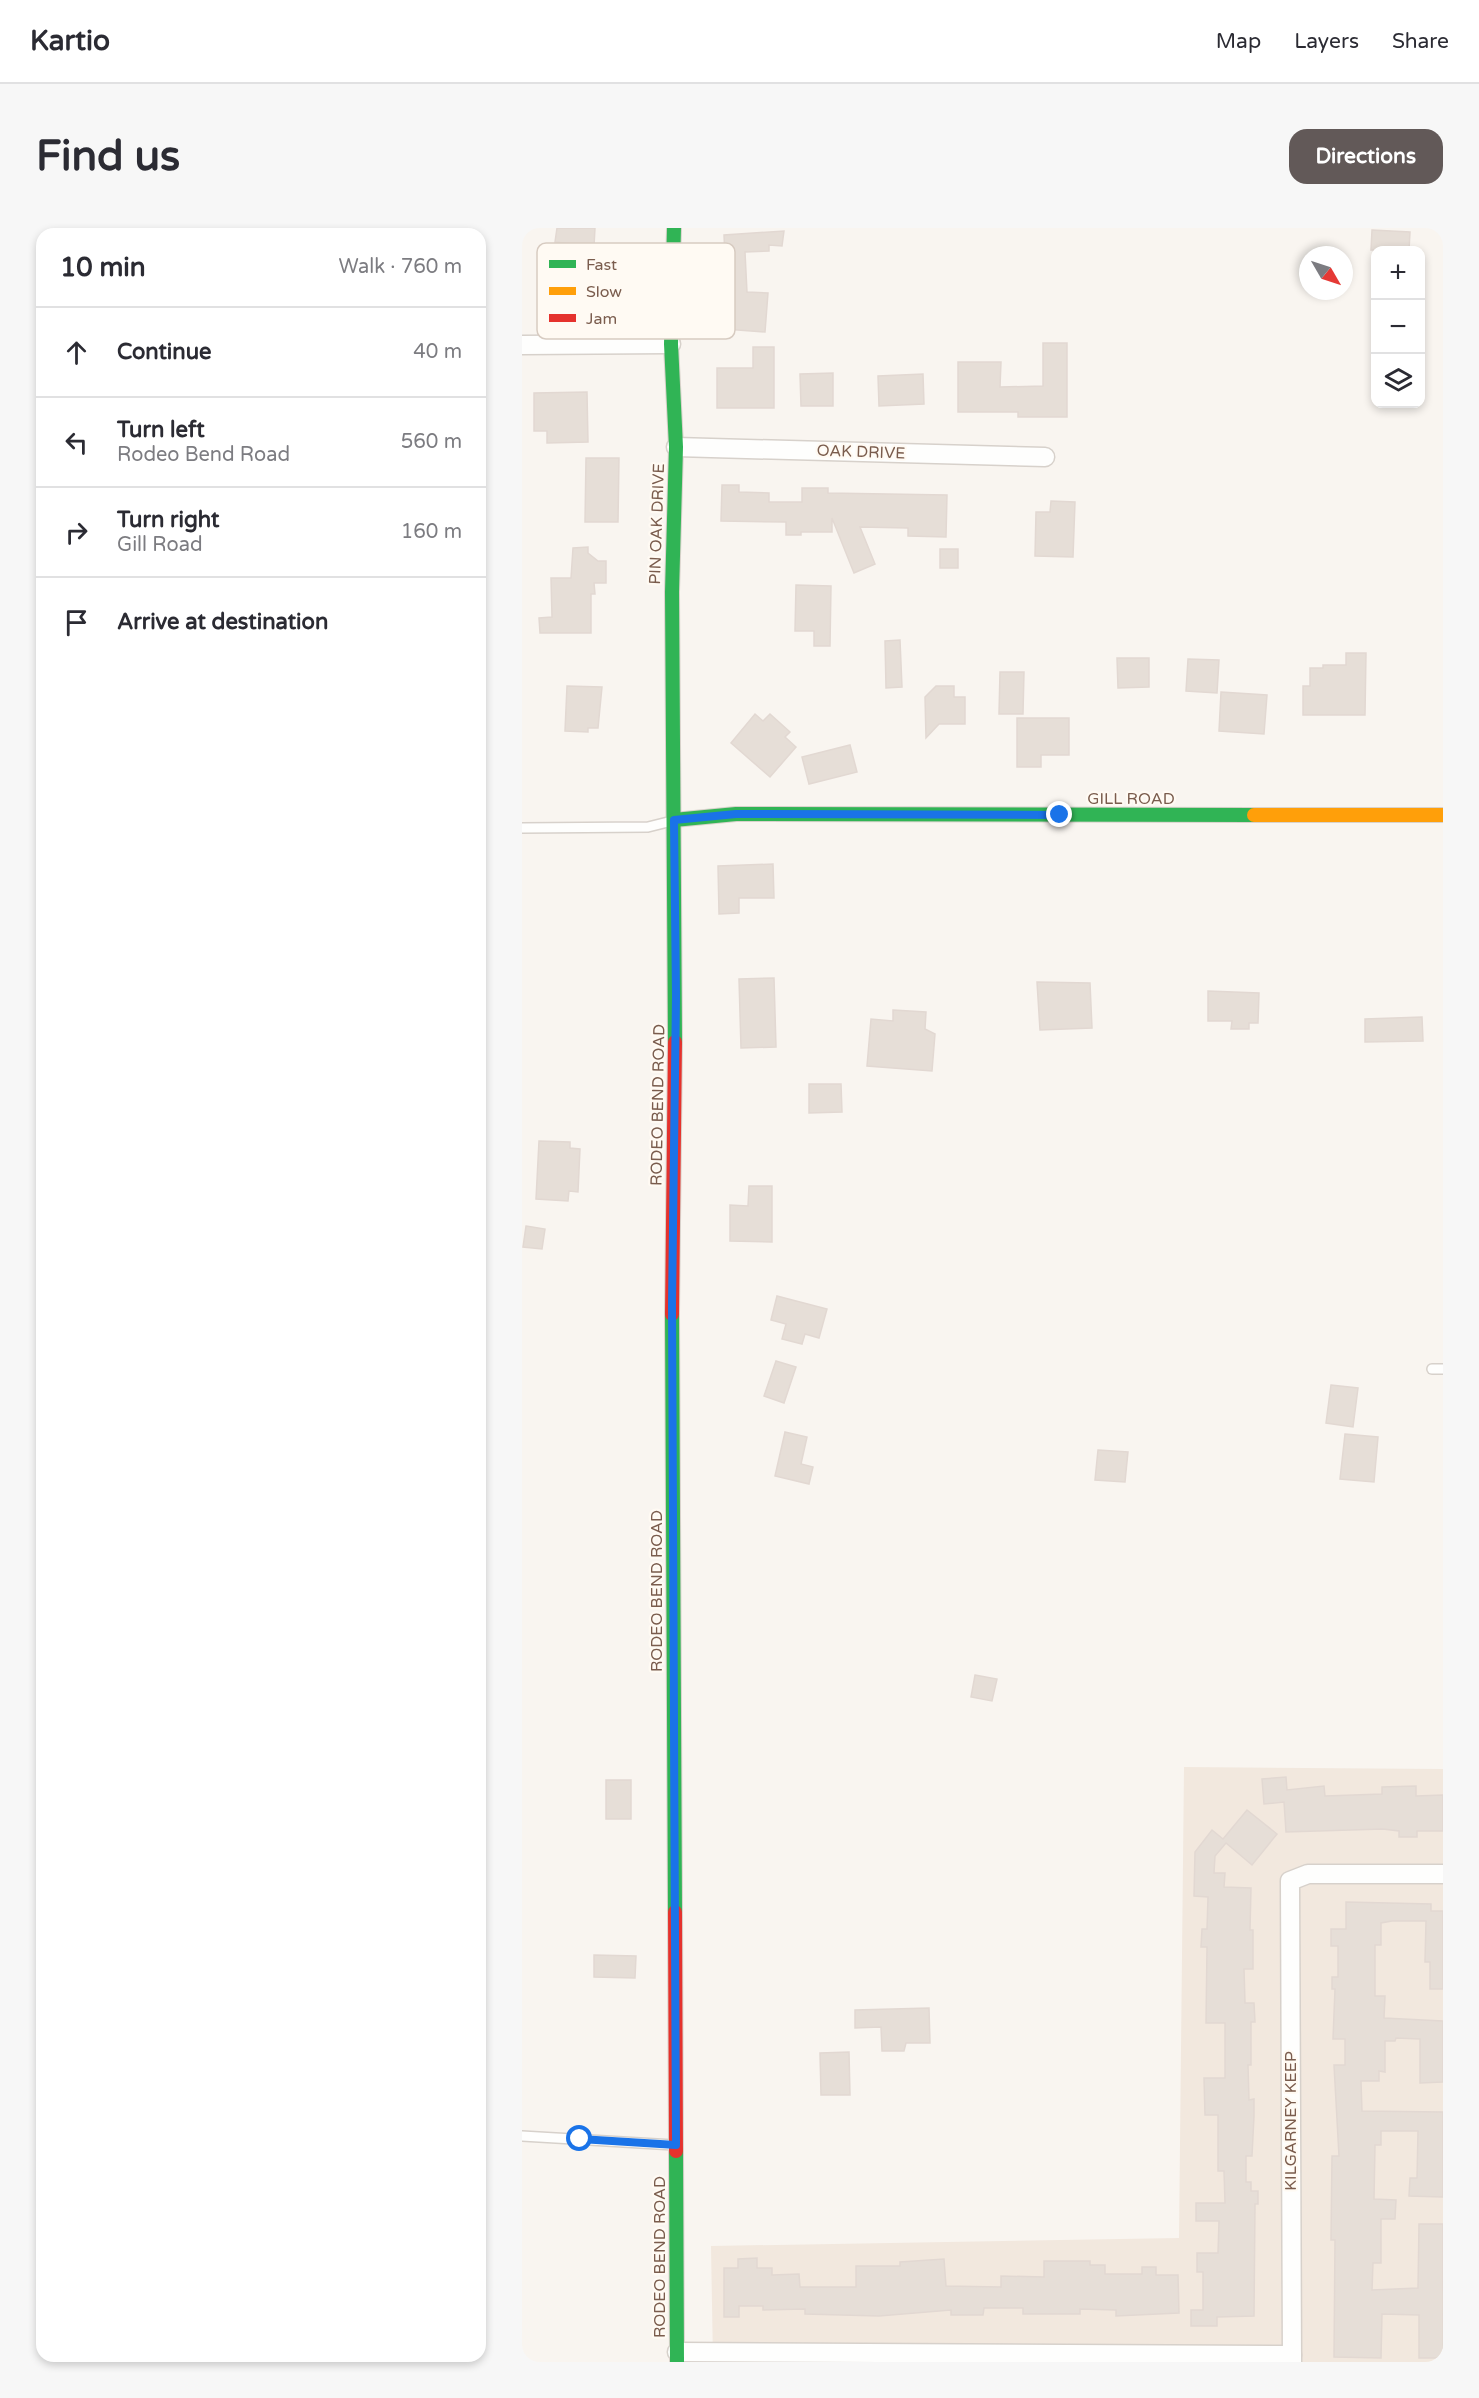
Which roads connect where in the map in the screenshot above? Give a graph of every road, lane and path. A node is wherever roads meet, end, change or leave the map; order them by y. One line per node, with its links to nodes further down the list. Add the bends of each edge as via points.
1 (674, 228): 2 (street, PIN OAK DRIVE)
2 (674, 243)
3 (671, 339): 4 (street, PIN OAK DRIVE)
4 (671, 344): 5 (street); 6 (street, PIN OAK DRIVE)
5 (522, 345)
6 (676, 447): 7 (street, OAK DRIVE); 9 (street, PIN OAK DRIVE, via 672,592)
7 (1045, 457)
8 (1443, 815): 9 (street, GILL ROAD, via 736,814)
9 (674, 820): 10 (lane, via 648,826); 15 (street, RODEO BEND ROAD)
10 (522, 828)
11 (1432, 1369): 12 (lane)
12 (1443, 1369)
13 (1443, 1874): 17 (street, KILGARNEY KEEP, via 1308,1874 1290,1881)
14 (522, 2136): 15 (lane)
15 (676, 2145): 16 (street, RODEO BEND ROAD)
16 (677, 2357): 17 (street)
17 (1292, 2358)

